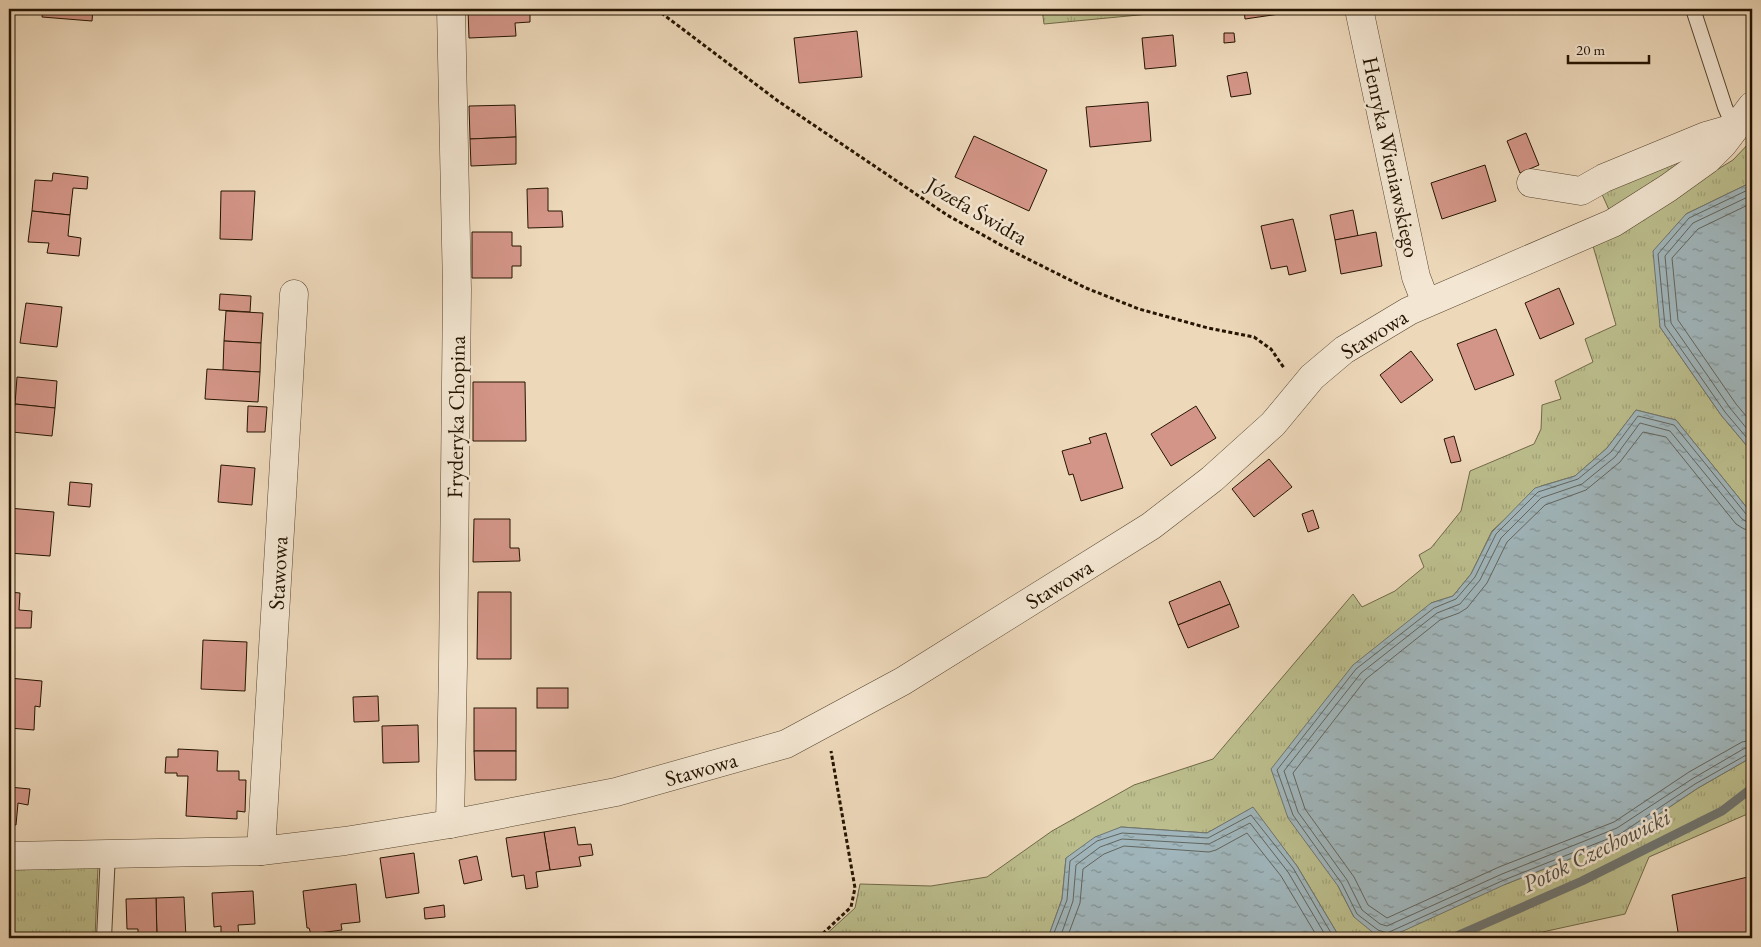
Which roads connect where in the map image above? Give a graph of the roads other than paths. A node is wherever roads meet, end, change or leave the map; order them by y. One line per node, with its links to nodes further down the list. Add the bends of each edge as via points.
1 (451, 9): 9 (street, Fryderyka Chopina, via 457,289)
2 (1359, 9): 8 (street, Henryka Wieniawskiego, via 1416,277)
3 (1692, 9): 5 (lane)
4 (1752, 106): 5 (street, Stawowa)
5 (1734, 128): 6 (street, via 1706,136 1604,178 1581,191); 8 (street, Stawowa, via 1707,160 1613,223)
6 (1531, 183)
7 (294, 294): 10 (street, Stawowa)
8 (1426, 303): 9 (street, Stawowa, via 1344,350 1312,377 1274,424 1212,479 1151,526 904,681 786,744 616,792)
9 (450, 824): 10 (street, Stawowa)
10 (261, 851): 11 (street, Stawowa)
11 (108, 853): 12 (street, Stawowa); 13 (lane)
12 (9, 856)
13 (104, 938)

